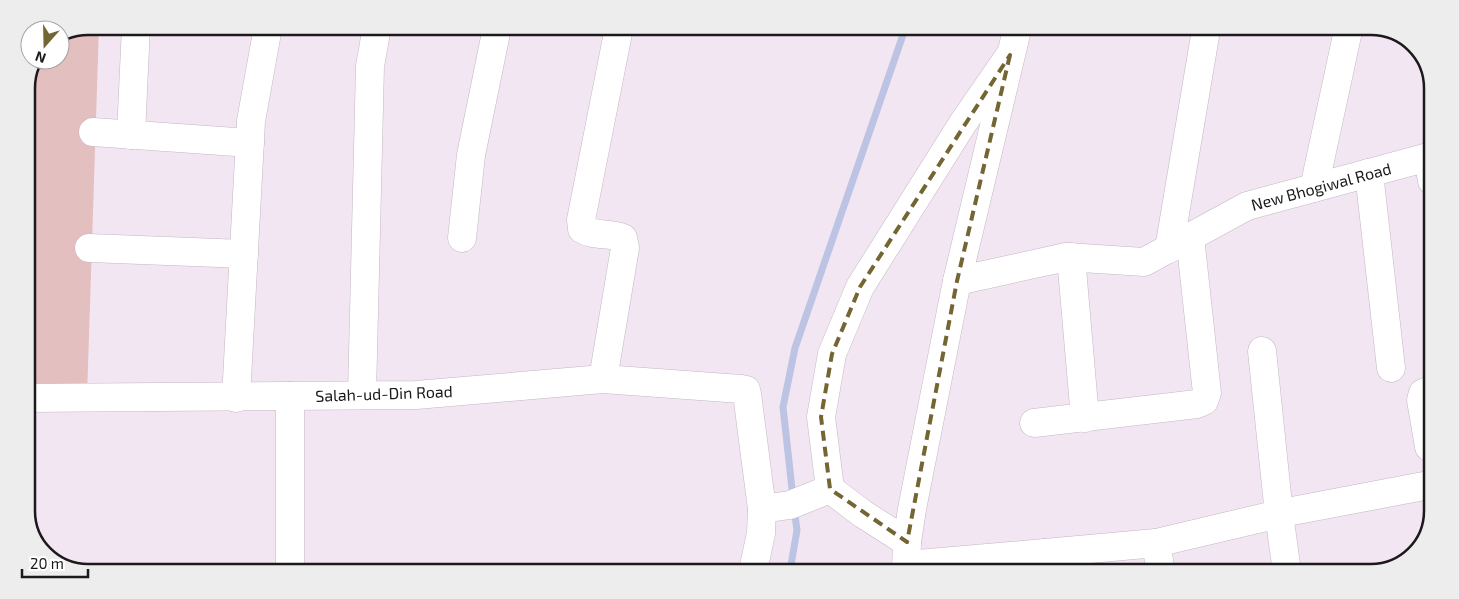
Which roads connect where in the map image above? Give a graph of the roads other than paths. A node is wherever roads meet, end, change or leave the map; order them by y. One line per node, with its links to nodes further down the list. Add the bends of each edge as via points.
1 (136, 35): 10 (street)
2 (267, 35): 11 (street)
3 (376, 35): 25 (street, via 370,66)
4 (496, 35): 15 (street, via 471,155)
5 (618, 35): 23 (street, via 581,220 582,229 590,234 612,234 623,238 625,248)
6 (1205, 35): 16 (street)
7 (1347, 35): 14 (street)
8 (1014, 42): 20 (street); 33 (street, via 860,287 832,354 821,417)
9 (93, 132): 10 (street)
10 (131, 135): 11 (street)
11 (250, 143): 18 (street)
12 (1424, 166): 13 (street, New Bhogiwal Road)
13 (1368, 173): 14 (street, New Bhogiwal Road); 22 (street)
14 (1314, 188): 16 (street, New Bhogiwal Road, via 1247,206)
15 (462, 238)
16 (1179, 243): 19 (street, New Bhogiwal Road, via 1144,262); 29 (street, via 1207,393 1204,401)
17 (89, 248): 18 (street)
18 (244, 254): 28 (street)
19 (1071, 257): 20 (street, New Bhogiwal Road); 29 (street)
20 (957, 280): 37 (street)
21 (1262, 351): 35 (street)
22 (1391, 368)
23 (603, 379): 25 (street, Salah-ud-Din Road, via 416,395); 34 (street, Salah-ud-Din Road, via 746,390)
24 (1424, 393): 30 (street, via 1421,400)
25 (362, 395): 26 (street, Salah-ud-Din Road)
26 (290, 396): 28 (street, Salah-ud-Din Road); 39 (street)
27 (35, 398): 28 (street, Salah-ud-Din Road)
28 (236, 398)
29 (1085, 418): 31 (street)
30 (1424, 418)
31 (1034, 424)
32 (1424, 486): 35 (street)
33 (830, 489): 34 (street, via 790,505); 37 (street, via 863,514)
34 (762, 509): 40 (street)
35 (1279, 514): 36 (street); 42 (street)
36 (1156, 543): 38 (street); 41 (street)
37 (906, 559): 38 (street)
38 (1045, 562)
39 (290, 564)
40 (754, 564)
41 (1160, 564)
42 (1286, 564)

